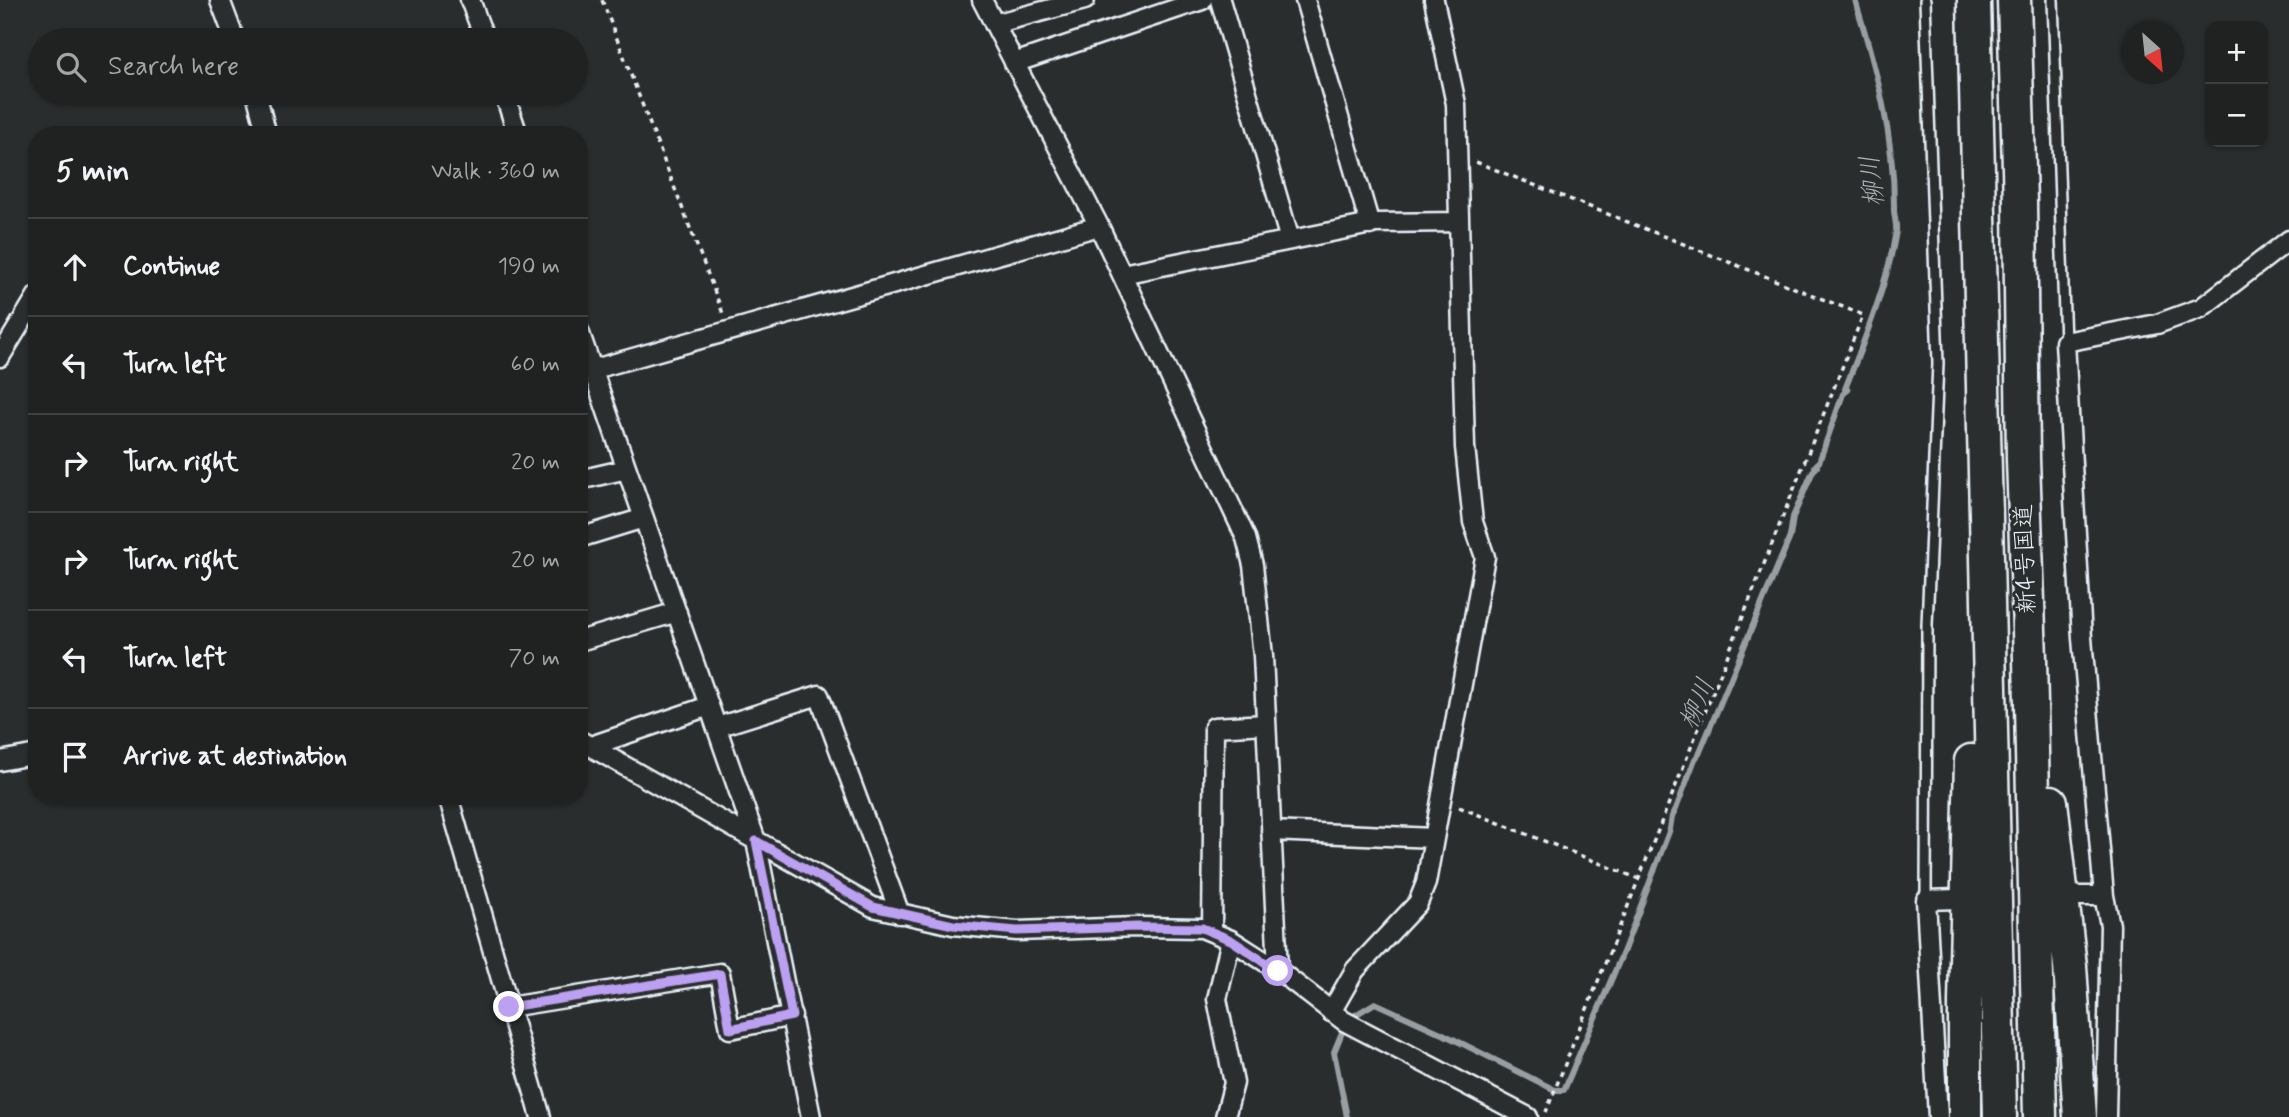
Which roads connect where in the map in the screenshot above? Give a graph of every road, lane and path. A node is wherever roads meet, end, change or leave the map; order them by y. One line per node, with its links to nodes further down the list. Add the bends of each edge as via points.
1 (220, 0): 15 (street)
2 (470, 0): 16 (street)
3 (602, 0): 30 (path)
4 (982, 0): 14 (street)
5 (1085, 0): 14 (street)
6 (1202, 0): 17 (street)
7 (1220, 0): 26 (street)
8 (1305, 0): 24 (street)
9 (1434, 0): 22 (street, via 1455,104)
10 (1925, 0): 59 (lane, via 1938,363 1927,625)
11 (1974, 0): 39 (highway, 新4号国道)
12 (2014, 0): 42 (highway, 新4号国道)
13 (2053, 0): 31 (lane)
14 (994, 24): 17 (street)
15 (230, 28)
16 (480, 28)
17 (1014, 63): 25 (street)
18 (259, 105): 20 (street)
19 (508, 105): 21 (street)
20 (265, 126)
21 (515, 126)
22 (1457, 154): 23 (street); 55 (path, via 1863,315)
23 (1459, 222): 24 (street); 50 (street, via 1465,447 1473,522 1485,557)
24 (1370, 225): 26 (street)
25 (1099, 226): 28 (street); 30 (street)
26 (1290, 240): 28 (street)
27 (2289, 240): 31 (street, via 2222,294 2189,313)
28 (1122, 274): 44 (street, via 1246,538 1263,656)
29 (28, 311): 32 (street)
30 (729, 331): 34 (street)
31 (2065, 342): 56 (street, via 2082,638)
32 (0, 357)
33 (588, 360): 34 (street)
34 (591, 370): 35 (street)
35 (627, 469): 36 (street); 37 (street)
36 (588, 478)
37 (644, 518): 38 (street); 40 (street)
38 (588, 535)
39 (1986, 555): 73 (highway, via 1971,762); 74 (highway, 新4号国道)
40 (677, 612): 41 (street); 43 (street)
41 (588, 638)
42 (2030, 659): 75 (highway, 新4号国道); 76 (highway, via 2059,858)
43 (709, 706): 45 (street); 46 (street)
44 (1266, 724): 52 (street); 61 (street, via 1213,727)
45 (717, 727): 54 (street); 60 (street, via 819,695)
46 (588, 742)
47 (588, 745): 54 (street)
48 (28, 756): 49 (street)
49 (0, 761)
50 (1441, 800): 53 (street); 55 (path)
51 (451, 805): 64 (street)
52 (1271, 831): 53 (street); 63 (street)
53 (1434, 838): 65 (street, via 1418,903 1356,970)
54 (756, 841): 60 (street, via 873,907); 66 (street)
55 (1639, 879): 71 (path)
56 (2104, 896): 57 (street); 77 (street, via 2110,925)
57 (2076, 897)
58 (1958, 899): 59 (street)
59 (1926, 900): 72 (street)
60 (901, 914): 61 (street, via 1017,931 1137,927)
61 (1212, 932): 62 (street)
62 (1231, 940): 63 (street); 69 (street, via 1217,999 1234,1083)
63 (1278, 971): 65 (street)
64 (509, 1007): 66 (street, via 720,974 730,1029); 67 (street)
65 (1331, 1012): 70 (street)
66 (792, 1016): 68 (street)
67 (541, 1117)
68 (811, 1117)
69 (1225, 1117)
70 (1528, 1117)
71 (1544, 1117)
72 (1938, 1117)
73 (1965, 1117)
74 (2000, 1117)
75 (2040, 1117)
76 (2080, 1117)
77 (2106, 1117)

